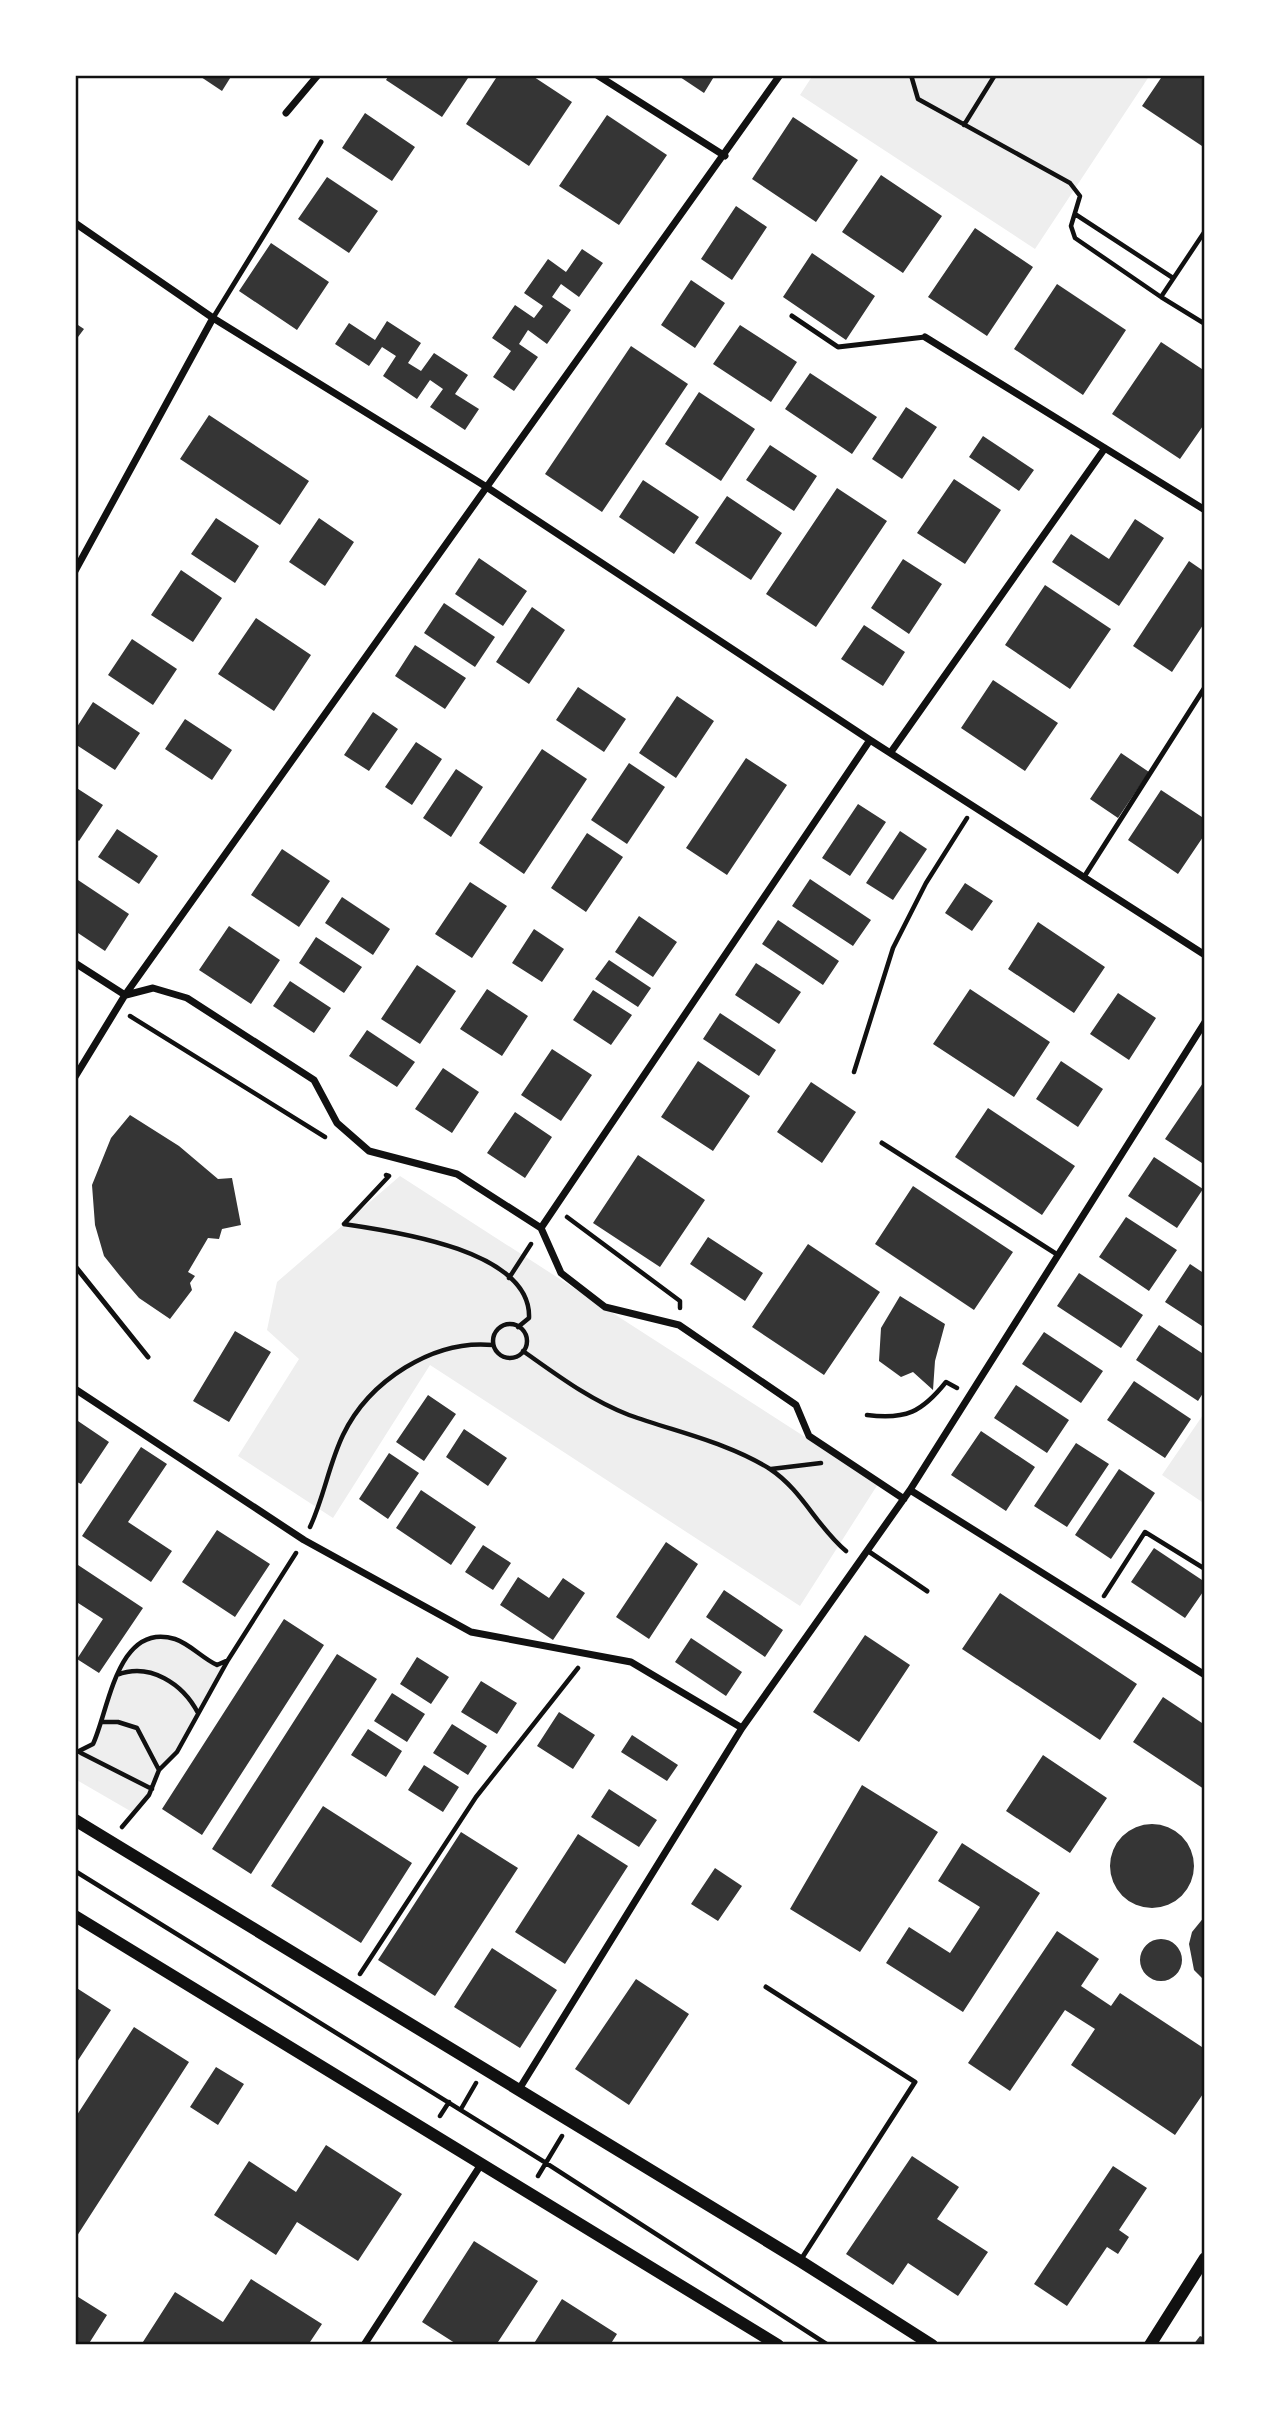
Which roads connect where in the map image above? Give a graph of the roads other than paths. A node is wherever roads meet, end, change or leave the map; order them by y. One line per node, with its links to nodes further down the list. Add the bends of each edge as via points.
1 (318, 75): 4 (street)
2 (597, 75): 6 (street)
3 (780, 75): 6 (street)
4 (286, 113)
5 (321, 142): 9 (lane)
6 (725, 156): 12 (street)
7 (75, 223): 9 (street)
8 (792, 316): 10 (lane, via 838,347)
9 (213, 318): 12 (street); 14 (street)
10 (925, 337): 11 (street)
11 (1105, 449): 13 (street); 17 (street)
12 (485, 486): 16 (street); 21 (street)
13 (1205, 510)
14 (75, 571)
15 (1205, 687): 18 (lane)
16 (870, 740): 17 (street); 25 (street)
17 (891, 752): 18 (street)
18 (1084, 877): 19 (street)
19 (1205, 955)
20 (75, 963): 21 (street)
21 (125, 995): 23 (street); 25 (street, via 153,988 187,998 314,1080 337,1123 369,1151 457,1174)
22 (1205, 1022): 26 (street)
23 (75, 1077)
24 (882, 1143): 26 (lane)
25 (541, 1228): 31 (street, via 561,1273 605,1307 679,1325 796,1405 809,1436)
26 (1058, 1255): 30 (street)
27 (75, 1266): 28 (lane)
28 (148, 1357)
29 (75, 1390): 35 (street, via 304,1540 471,1632 631,1662)
30 (910, 1490): 31 (street); 34 (street)
31 (904, 1499): 32 (street)
32 (868, 1551): 33 (lane); 35 (street)
33 (927, 1591)
34 (1205, 1675)
35 (742, 1728): 39 (street)
36 (75, 1820): 39 (street)
37 (75, 1916): 40 (street)
38 (765, 1987): 42 (lane, via 915,2082)
39 (517, 2092): 42 (street)
40 (482, 2162): 43 (street); 44 (street)
41 (1205, 2258): 46 (street)
42 (800, 2261): 45 (street)
43 (364, 2345)
44 (778, 2345)
45 (932, 2345)
46 (1150, 2345)

